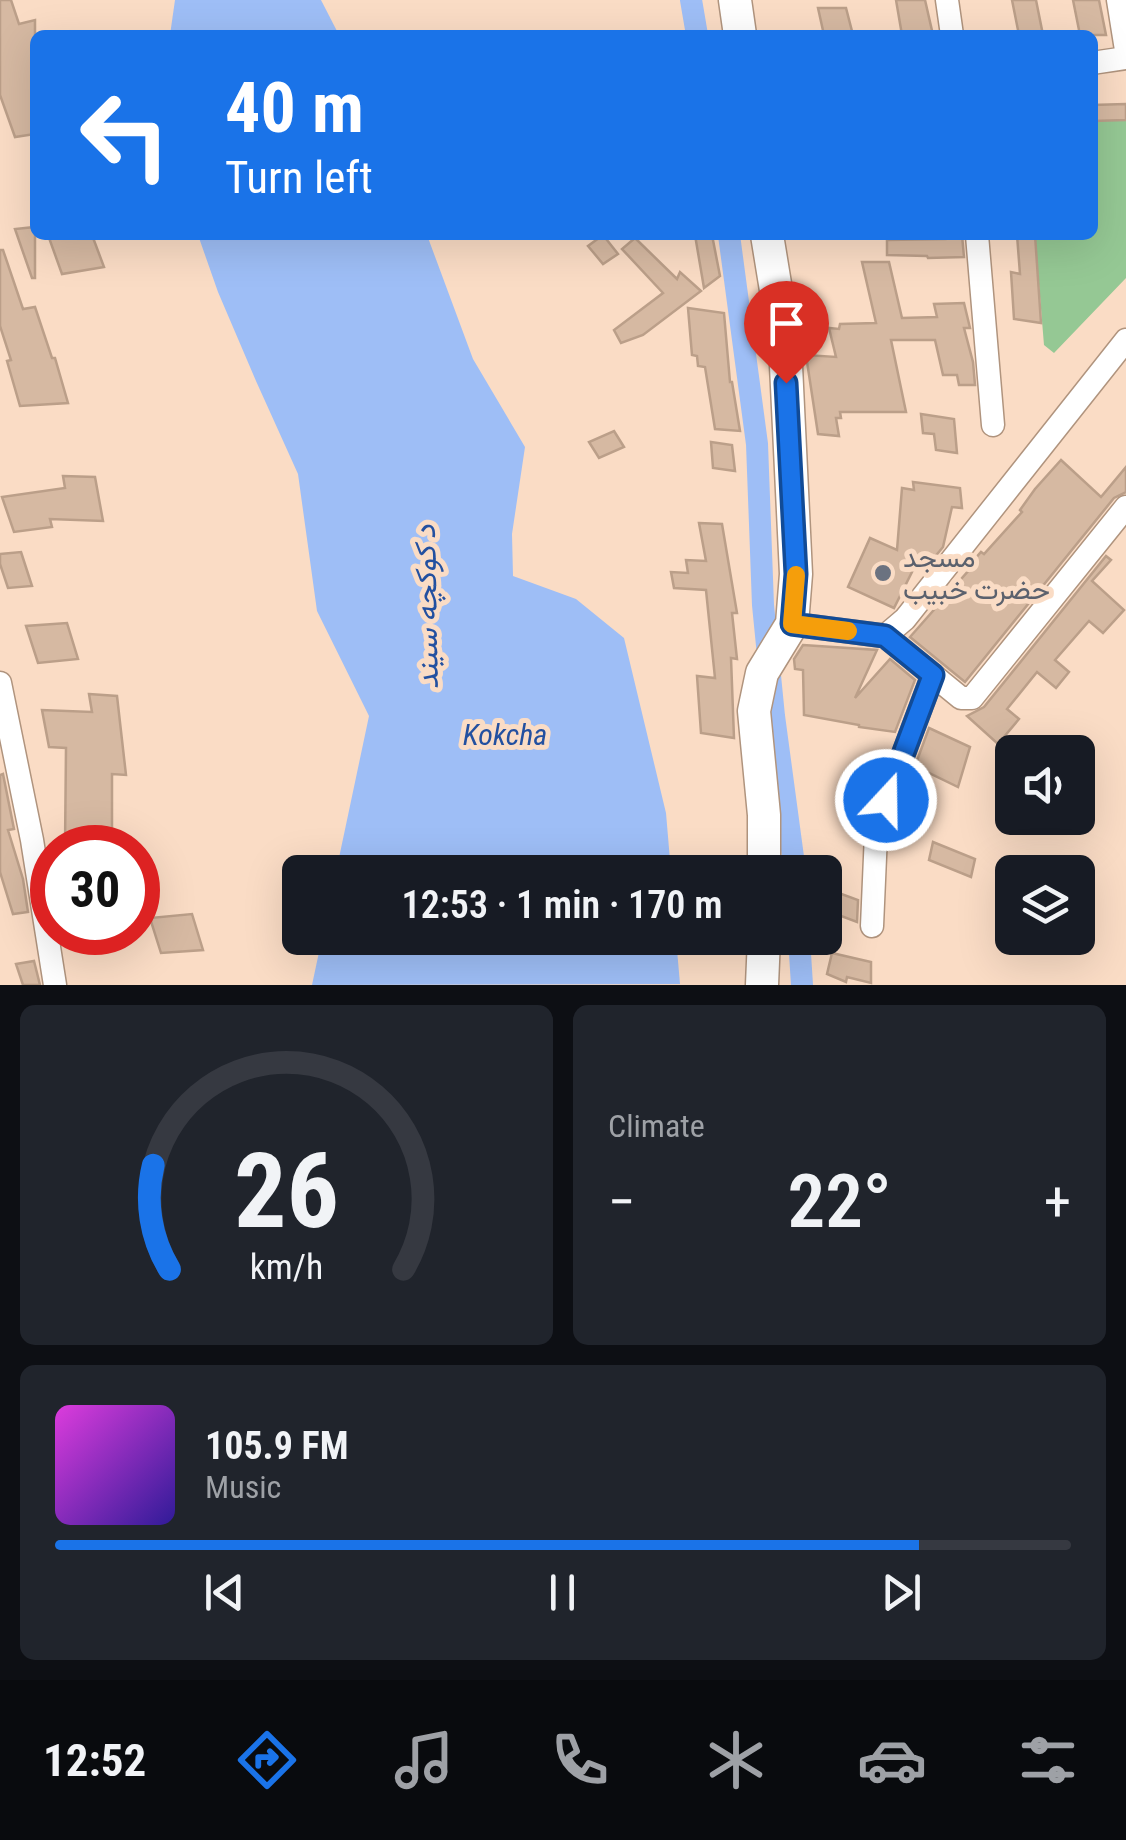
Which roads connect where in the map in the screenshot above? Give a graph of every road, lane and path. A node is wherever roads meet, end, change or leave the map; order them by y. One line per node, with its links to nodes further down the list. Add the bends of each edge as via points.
1 (735, 0): 4 (street)
2 (947, 0): 5 (street)
3 (1118, 0): 6 (street)
4 (739, 30)
5 (951, 30)
6 (1126, 50)
7 (1126, 58): 8 (street)
8 (1098, 62)
9 (767, 240): 14 (street, via 784,345 796,574)
10 (977, 240): 12 (street)
11 (1126, 340): 15 (street)
12 (993, 424)
13 (1126, 507): 16 (street, via 972,698 961,698)
14 (792, 624): 15 (street); 18 (street, via 762,673 754,711)
15 (885, 636): 16 (street)
16 (933, 675): 19 (street, via 876,834)
17 (0, 683): 21 (street)
18 (764, 855)
19 (872, 926)
20 (763, 955): 22 (street)
21 (56, 985)
22 (762, 985)

